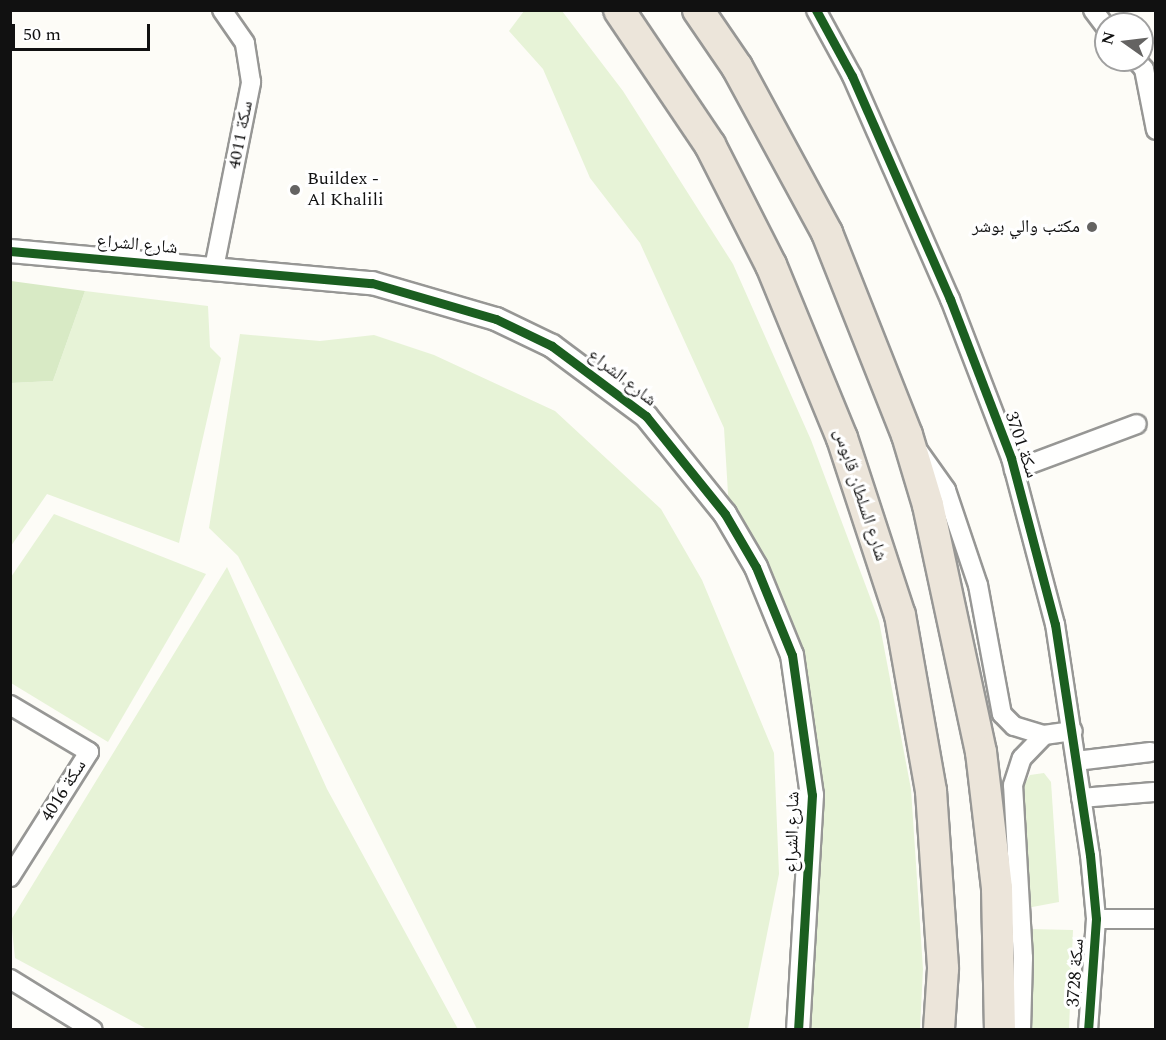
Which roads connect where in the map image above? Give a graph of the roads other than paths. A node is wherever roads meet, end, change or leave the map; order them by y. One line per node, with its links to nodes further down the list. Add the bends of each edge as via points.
1 (222, 10): 8 (street, سكة 4011, via 245,43 251,82)
2 (617, 10): 25 (highway, شارع السلطان قابوس, via 710,145 771,265 842,438 900,615 931,791 943,969)
3 (816, 10): 11 (street, سكة 3701, via 852,76 950,299)
4 (702, 14): 10 (highway, via 827,233)
5 (1145, 72): 6 (street)
6 (1155, 130)
7 (10, 250): 8 (street, شارع الشراع)
8 (214, 268): 24 (street, شارع الشراع, via 372,283 496,319 534,337 646,416 725,514 774,605 803,712 812,795)
9 (1137, 424): 11 (street)
10 (907, 435): 14 (street, via 950,500 978,585 1002,714 1014,726); 26 (highway, via 943,561 981,752 997,888)
11 (1014, 470): 13 (street, سكة 3701, via 1055,624)
12 (10, 705): 19 (street, سكة 4016, via 89,752)
13 (1073, 731): 14 (street); 16 (street, سكة 3701)
14 (1044, 735): 27 (street, via 1022,758 1013,785 1023,958)
15 (1150, 752): 16 (street)
16 (1076, 761): 18 (street, سكة 3701)
17 (1154, 792): 18 (street)
18 (1080, 798): 20 (street, سكة 3701)
19 (10, 878)
20 (1096, 919): 21 (street); 28 (street, سكة 3728)
21 (1155, 919)
22 (10, 979): 23 (street)
23 (93, 1029)
24 (798, 1029)
25 (939, 1029)
26 (1000, 1029)
27 (1021, 1029)
28 (1088, 1029)

